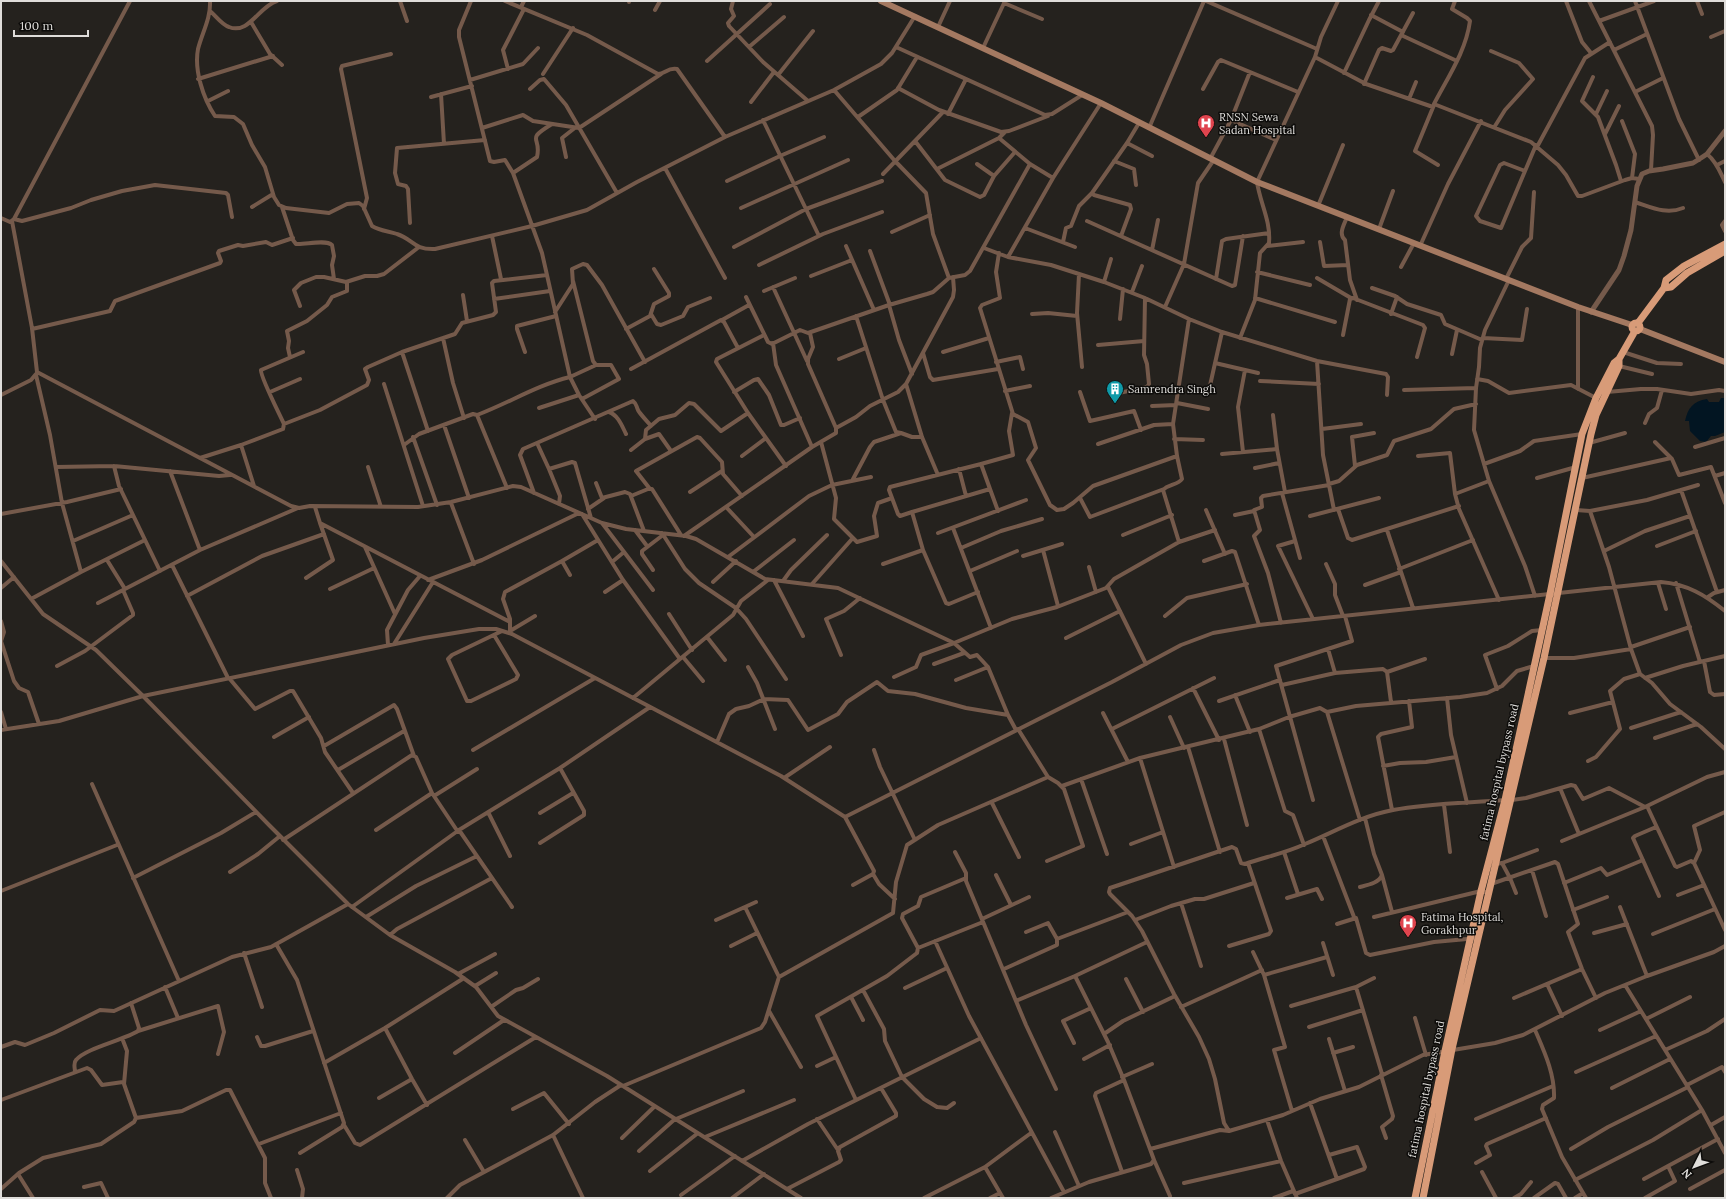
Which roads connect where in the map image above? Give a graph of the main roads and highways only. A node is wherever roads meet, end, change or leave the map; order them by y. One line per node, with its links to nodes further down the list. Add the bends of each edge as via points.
1 (880, 1): 5 (main road, via 1101,103 1257,182 1591,312)
2 (1725, 244): 4 (highway, fatima hospital bypass road, via 1684,266 1666,280)
3 (1725, 251): 4 (highway, fatima hospital bypass road, via 1687,273 1671,287)
4 (1664, 288): 5 (highway, fatima hospital bypass road)
5 (1636, 327): 6 (highway, fatima hospital bypass road); 7 (main road)
6 (1621, 359): 8 (highway, fatima hospital bypass road, via 1614,363 1596,398 1582,434); 9 (highway, fatima hospital bypass road, via 1596,415)
7 (1725, 362)
8 (1563, 533): 9 (highway); 10 (highway, fatima hospital bypass road)
9 (1571, 535): 10 (highway, fatima hospital bypass road, via 1544,658)
10 (1508, 800): 11 (highway, fatima hospital bypass road, via 1481,891); 11 (highway, fatima hospital bypass road, via 1499,864 1491,884)
11 (1448, 1050): 12 (highway, fatima hospital bypass road); 13 (highway, fatima hospital bypass road)
12 (1416, 1198)
13 (1423, 1198)

